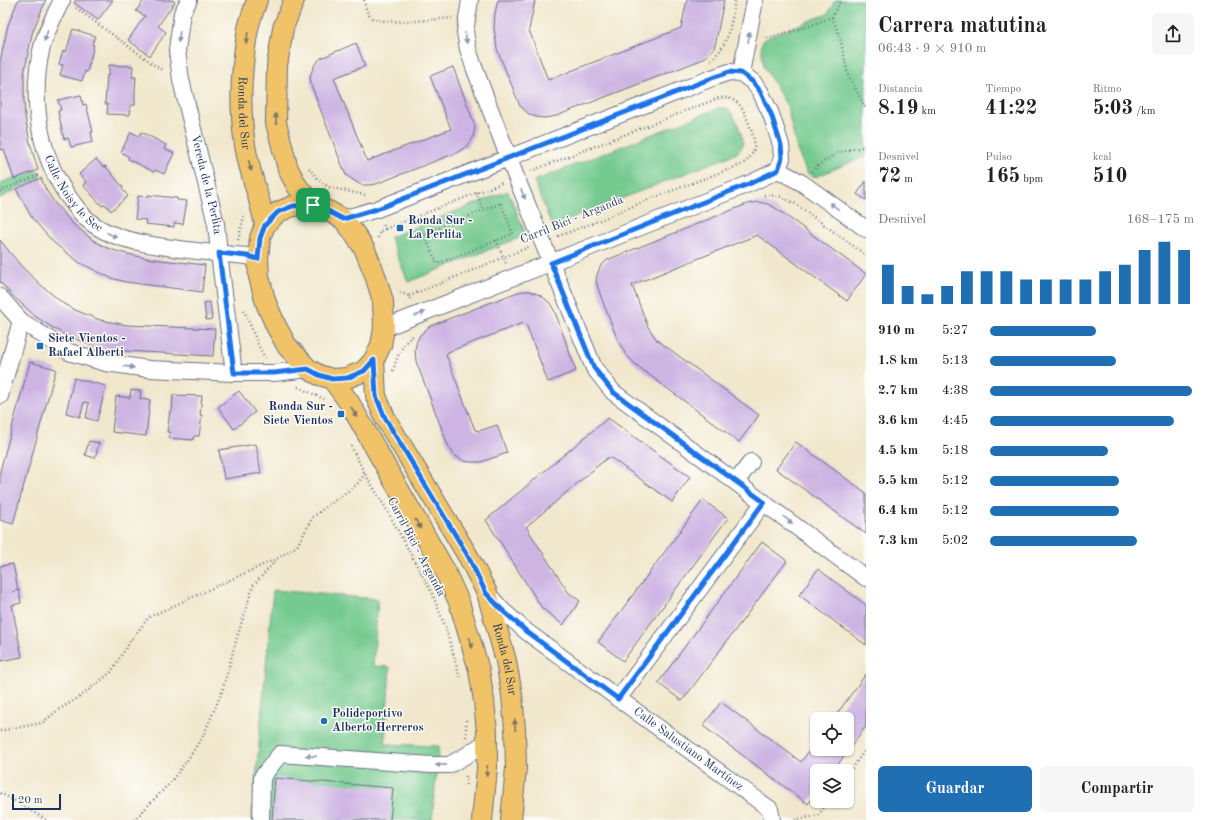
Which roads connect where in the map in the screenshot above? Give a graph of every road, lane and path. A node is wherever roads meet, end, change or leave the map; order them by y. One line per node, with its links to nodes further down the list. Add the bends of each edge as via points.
1 (189, 0): 13 (street, Vereda de la Perlita, one-way to 13, via 182,13 177,50)
2 (257, 0): 32 (main road, Ronda del Sur, one-way to 32, via 248,28 240,102 245,146)
3 (294, 0): 29 (main road, Ronda del Sur, one-way to 3, via 297,186 288,168 276,123 277,66 283,28)
4 (364, 0): 10 (path, via 365,9 370,17 378,21)
5 (470, 0): 10 (street)
6 (735, 0): 15 (path, via 728,38 708,65)
7 (755, 0): 12 (street, one-way to 7)
8 (841, 0): 11 (path)
9 (66, 2): 13 (path, via 160,69); 37 (street, Calle Noisy le Sec, one-way to 37, via 49,28 42,50 37,106 46,152 66,195 81,214 98,228 120,238 172,248)
10 (467, 16): 19 (street, one-way to 19, via 465,32 468,49)
11 (832, 17): 12 (path, via 807,27); 17 (path, via 840,37 848,75)
12 (748, 42): 14 (street)
13 (180, 72): 37 (street, Vereda de la Perlita, via 216,224)
14 (741, 73): 15 (street, via 729,72); 21 (street, via 760,91 771,114 782,152)
15 (712, 78): 16 (path); 19 (street)
16 (719, 98): 20 (path, via 731,98 738,102 748,119 754,147 751,157); 24 (path)
17 (866, 108)
18 (866, 146): 26 (path, via 837,152 819,165)
19 (508, 158): 22 (street); 24 (street)
20 (744, 164): 25 (path); 36 (path, Carril Bici - Arganda)
21 (778, 170): 25 (street); 26 (street)
22 (469, 173): 28 (path); 31 (street, via 377,209)
23 (41, 174): 27 (path)
24 (516, 177): 28 (path); 36 (street, one-way to 36)
25 (751, 183): 38 (path, via 757,195 779,196 794,203); 41 (street)
26 (802, 183): 34 (street, one-way to 26)
27 (0, 191)
28 (476, 192): 30 (path); 33 (path)
29 (313, 205): 31 (main road, Ronda del Sur); 32 (main road, Ronda del Sur, via 293,206 278,212)
30 (483, 210): 35 (path, via 500,203 513,234); 35 (path, via 424,234 436,264)
31 (343, 219): 46 (main road, Ronda del Sur, via 365,250 375,275 383,301)
32 (265, 225): 40 (main road, Ronda del Sur, via 260,238)
33 (385, 228)
34 (866, 229)
35 (496, 240): 39 (path)
36 (543, 242): 39 (path, Carril Bici - Arganda); 41 (street)
37 (219, 253): 40 (street, Calle Noisy le Sec); 49 (street, Vereda de la Perlita)
38 (866, 255)
39 (503, 258): 42 (path); 43 (path, Carril Bici - Arganda)
40 (258, 259): 48 (main road, Ronda del Sur, via 259,277 276,326 287,346)
41 (551, 263): 42 (street); 55 (street, via 594,368 613,392)
42 (512, 278): 46 (street, one-way to 42)
43 (409, 296)
44 (0, 298): 45 (street)
45 (21, 322): 49 (street, one-way to 49, via 69,352 106,363 149,369); 51 (street)
46 (384, 328): 47 (main road, Ronda del Sur, via 381,345)
47 (374, 360): 50 (main road, Ronda del Sur, via 364,371 347,378); 59 (main road, Ronda del Sur, via 376,396 385,418 468,556)
48 (308, 369): 49 (street, via 274,373); 50 (main road, Ronda del Sur)
49 (234, 373)
50 (332, 379): 64 (main road, one-way to 64, via 349,402 444,568 459,602 479,670)
51 (0, 396)
52 (350, 444): 54 (path, Carril Bici - Arganda)
53 (751, 462): 55 (street)
54 (365, 474): 57 (path, via 343,496 313,516 297,546); 60 (path, Carril Bici - Arganda, via 432,593 445,626)
55 (736, 482): 56 (street)
56 (764, 502): 58 (street, one-way to 58); 61 (street)
57 (278, 558): 63 (path, via 149,617 131,640 112,672 80,697 42,723); 72 (path, via 253,586 222,692 202,736 169,784)
58 (866, 578)
59 (486, 593): 61 (street, Calle Salustiano Martínez, via 527,632); 75 (main road, Ronda del Sur, one-way to 59, via 516,768 512,695 506,661)
60 (462, 684)
61 (618, 699): 76 (street, Calle Salustiano Martínez, via 770,809)
62 (466, 719): 66 (path)
63 (0, 731)
64 (487, 741): 66 (street); 74 (main road, one-way to 74)
65 (866, 749): 67 (path)
66 (467, 755): 68 (path); 73 (street, one-way to 73, via 449,765 280,754 262,777)
67 (854, 765)
68 (466, 786)
69 (0, 793): 71 (path)
70 (823, 808): 77 (path, via 818,815)
71 (46, 820)
72 (134, 820)
73 (261, 820)
74 (482, 820)
75 (511, 820)
76 (772, 820)
77 (795, 820)

